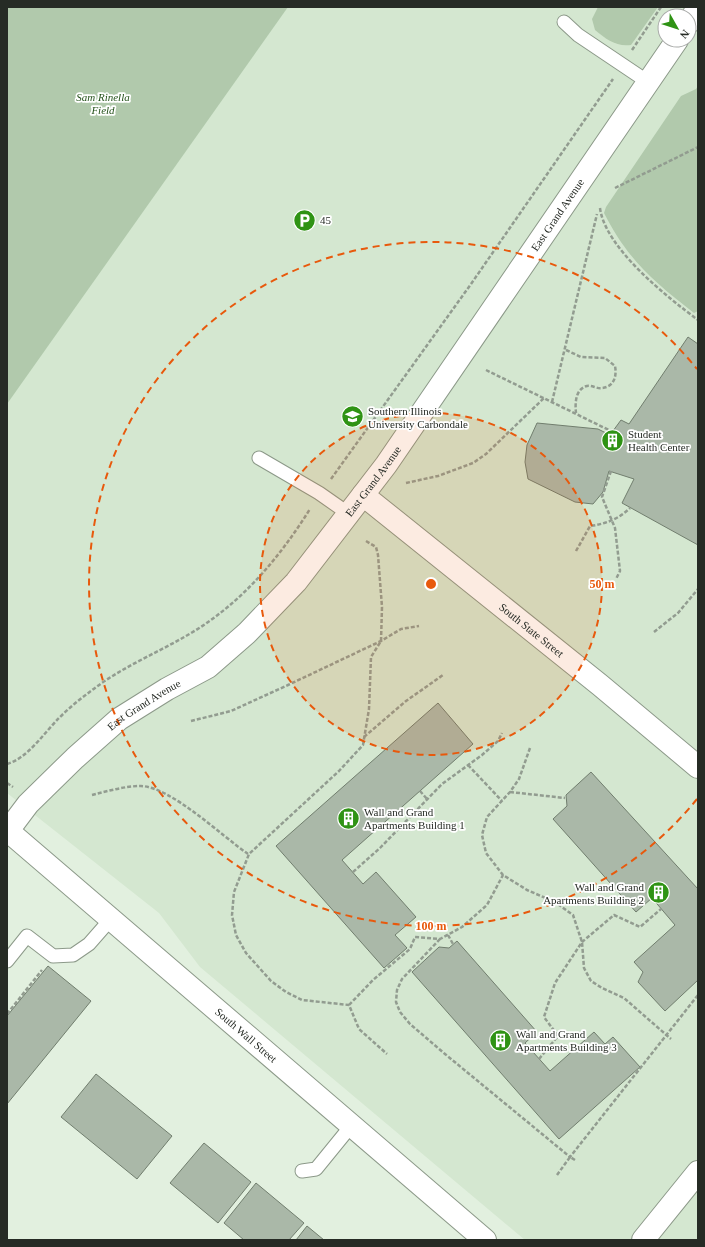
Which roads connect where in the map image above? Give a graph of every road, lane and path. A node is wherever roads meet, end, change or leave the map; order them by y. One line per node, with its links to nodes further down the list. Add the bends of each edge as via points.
1 (661, 7): 3 (path)
2 (564, 22): 5 (lane, via 578,35)
3 (637, 42)
4 (671, 48): 5 (main road, East Grand Avenue)
5 (648, 82): 22 (main road, East Grand Avenue, via 391,458)
6 (605, 91): 19 (path)
7 (698, 147): 8 (path)
8 (615, 188)
9 (600, 208): 11 (path, via 607,226 632,262 655,286)
10 (596, 214): 12 (path)
11 (698, 320)
12 (566, 350): 15 (path); 16 (path, via 581,357 605,358 615,366 616,372 613,382 608,386 582,388 576,399)
13 (486, 370): 14 (path)
14 (544, 398): 15 (path); 21 (path, via 486,454 473,463 438,476)
15 (552, 402): 16 (path)
16 (576, 414): 17 (path)
17 (613, 432)
18 (258, 458): 25 (lane, via 319,493)
19 (339, 469)
20 (611, 471): 26 (path, via 602,498)
21 (406, 483)
22 (363, 495): 25 (main road, East Grand Avenue); 41 (main road, South State Street)
23 (630, 508): 26 (path)
24 (307, 513): 39 (path, via 264,572 230,606 187,636 142,659 93,689 60,717 25,754)
25 (349, 514): 48 (main road, East Grand Avenue, via 296,582 248,633 208,667 120,719 28,804)
26 (613, 520): 28 (path, via 590,526); 29 (path, via 620,571)
27 (366, 541): 33 (path, via 376,547 378,555 382,607)
28 (576, 551)
29 (616, 579)
30 (698, 588): 32 (path, via 678,613)
31 (419, 626): 33 (path, via 401,629)
32 (654, 632)
33 (381, 641): 35 (path, via 231,711); 37 (path, via 371,657 369,709)
34 (443, 675): 37 (path, via 406,701)
35 (192, 721)
36 (502, 733): 40 (path, via 493,746)
37 (364, 737): 49 (path, via 363,745 339,771)
38 (530, 748): 43 (path, via 519,779)
39 (7, 764)
40 (468, 765): 46 (path); 47 (path)
41 (698, 767)
42 (420, 791): 46 (path)
43 (510, 792): 45 (path); 47 (path)
44 (92, 795): 49 (path, via 141,786 161,791)
45 (565, 798)
46 (427, 799): 50 (path)
47 (502, 801): 51 (path, via 487,817 482,835 486,853)
48 (7, 831): 53 (main road, South Wall Street)
49 (249, 854): 61 (path, via 234,892 232,915 236,935 246,953 271,981 286,992 302,1000)
50 (353, 872)
51 (503, 875): 54 (path, via 487,905 462,927); 56 (path, via 527,890 555,902 573,915)
52 (661, 909): 56 (path, via 640,927 614,915)
53 (110, 920): 58 (lane, via 89,944 73,955 53,956 27,936); 67 (main road, South Wall Street)
54 (448, 935): 55 (path); 57 (path)
55 (440, 939): 61 (path, via 415,937 410,949 373,980); 68 (path, via 402,979 397,990 396,1002 400,1012 433,1044)
56 (582, 942): 63 (path, via 584,968 591,981 624,998); 66 (path, via 555,983 544,1018 558,1036)
57 (453, 944)
58 (7, 961)
59 (46, 965): 62 (path)
60 (698, 995): 63 (path)
61 (349, 1006): 65 (path, via 359,1029)
62 (7, 1014)
63 (666, 1034): 64 (path); 68 (path)
64 (671, 1039)
65 (387, 1054)
66 (539, 1059)
67 (351, 1126): 70 (lane, via 316,1169); 73 (main road, South Wall Street)
68 (570, 1157): 69 (path); 71 (path)
69 (575, 1160)
70 (302, 1171)
71 (556, 1175)
72 (696, 1179): 74 (main road)
73 (484, 1240)
74 (643, 1240)

